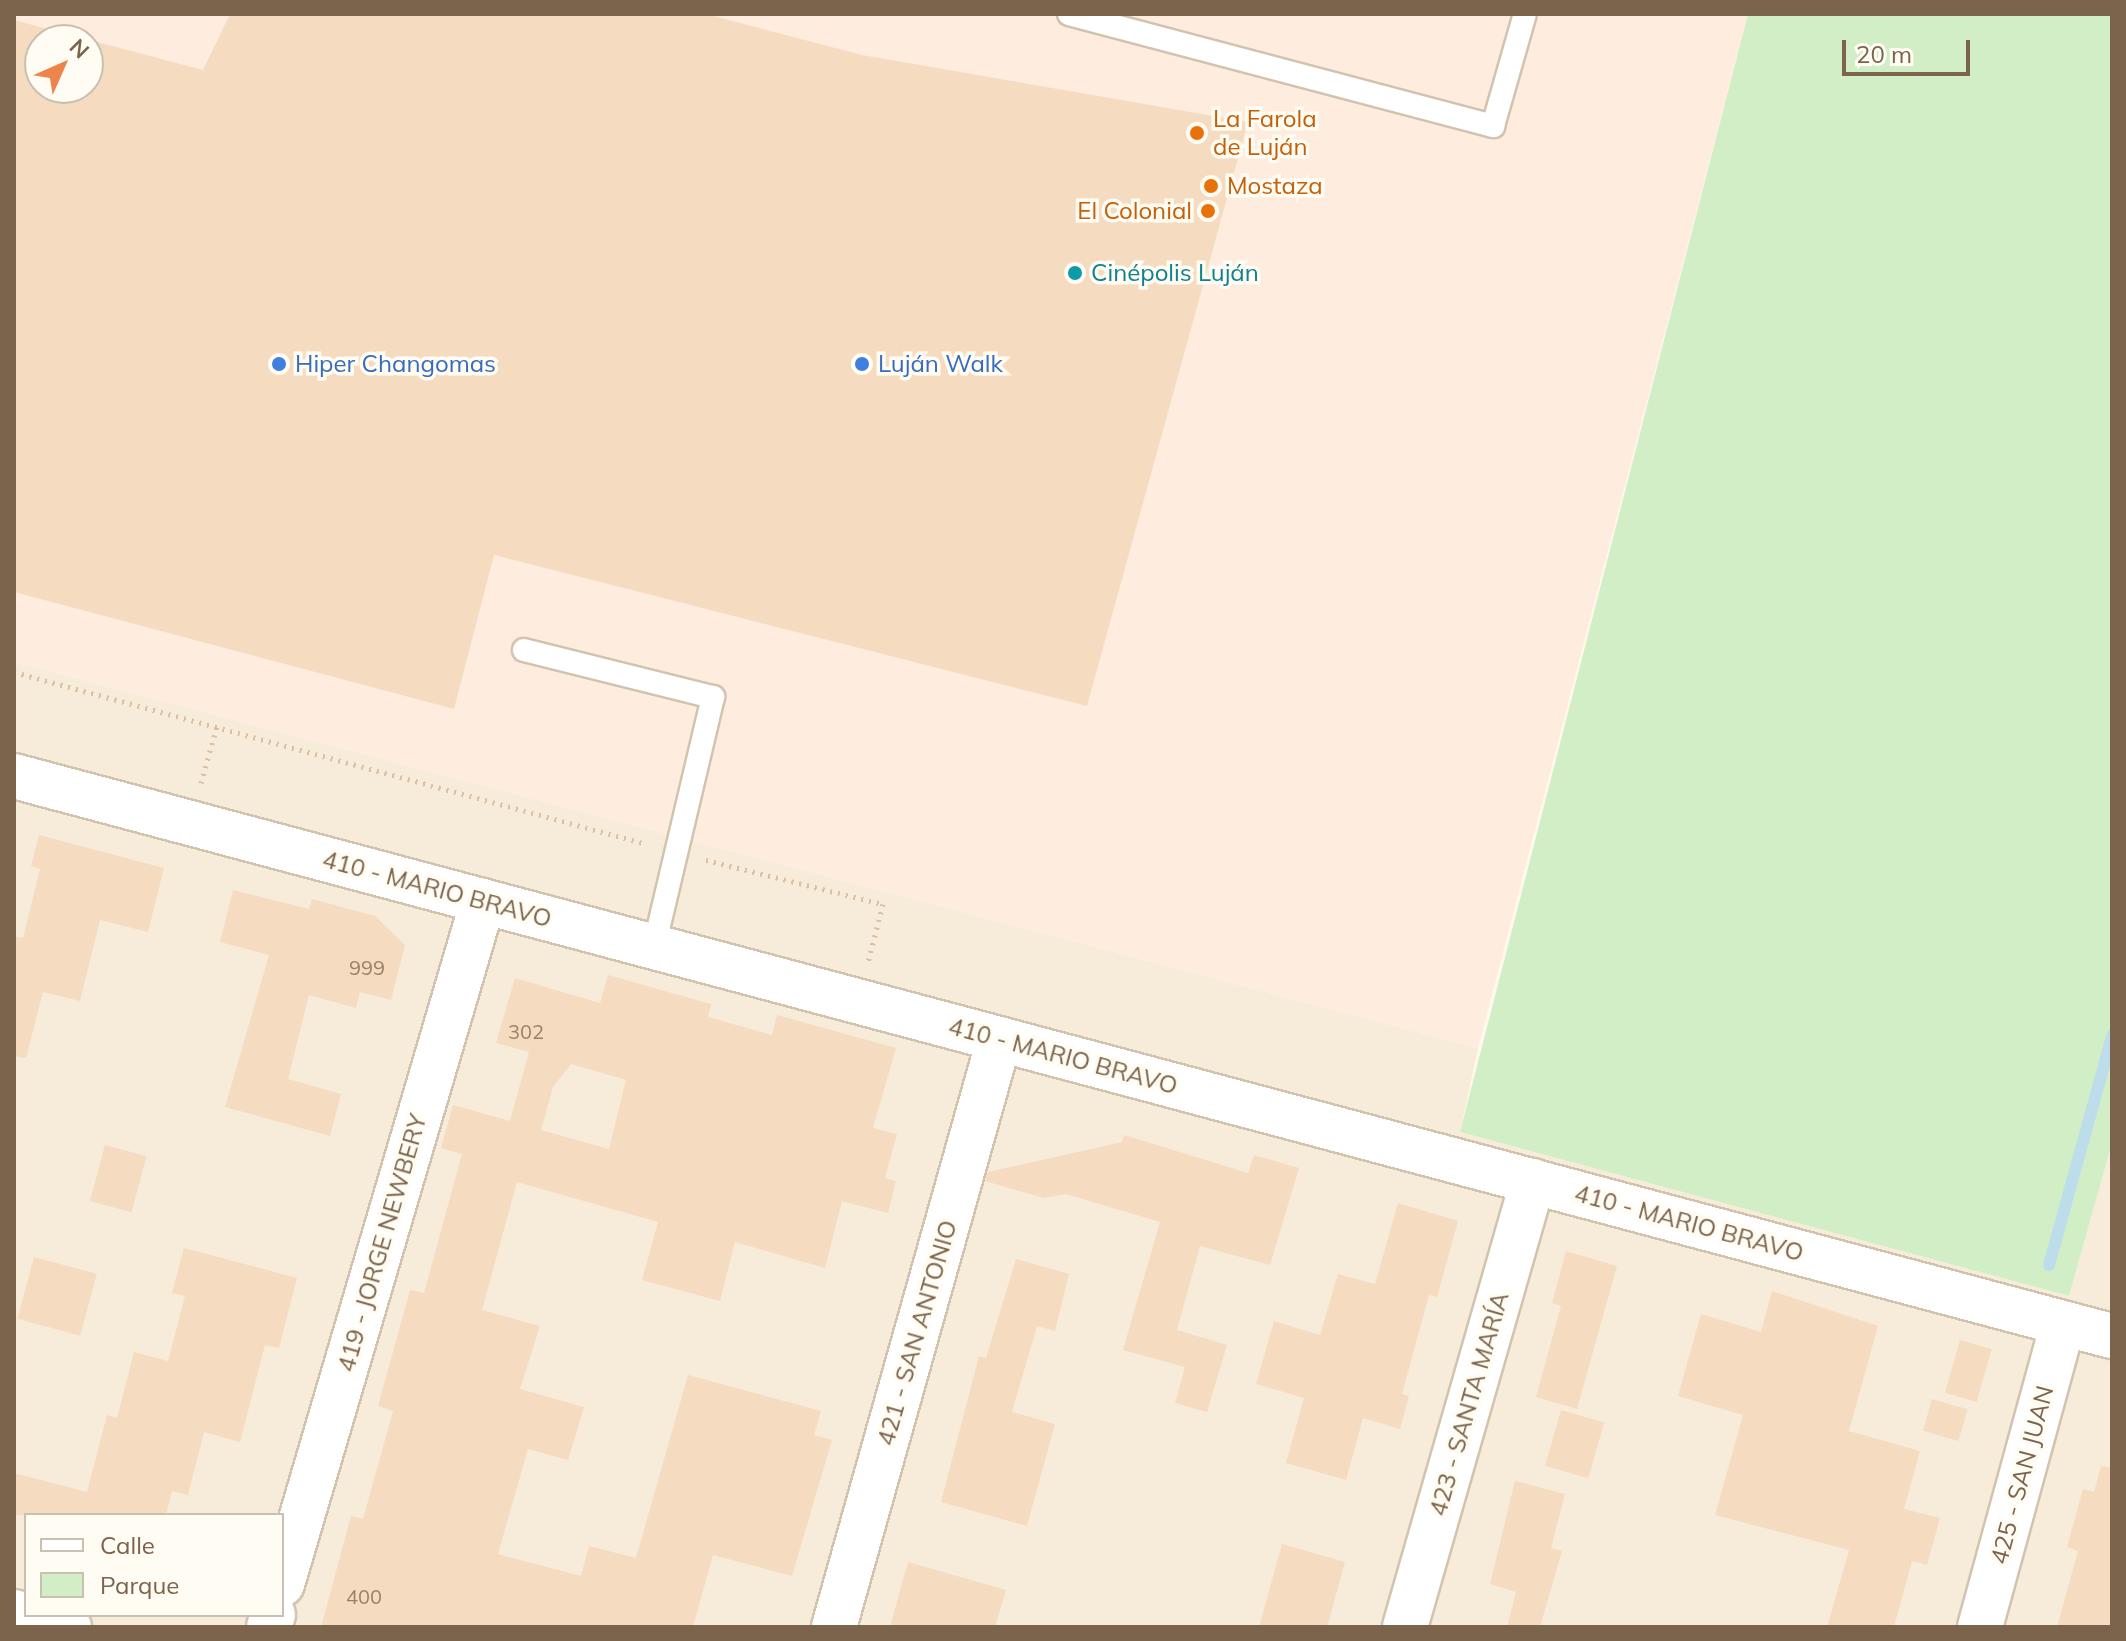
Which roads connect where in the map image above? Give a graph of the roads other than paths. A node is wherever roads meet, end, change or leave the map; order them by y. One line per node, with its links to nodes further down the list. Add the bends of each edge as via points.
1 (1069, 14): 2 (lane, via 1493,126)
2 (1525, 14)
3 (524, 650): 6 (lane, via 713,697)
4 (14, 776): 5 (street, 410 - MARIO BRAVO)
5 (483, 901): 6 (street, 410 - MARIO BRAVO); 11 (street, 419 - JORGE NEWBERY)
6 (654, 947): 7 (street, 410 - MARIO BRAVO)
7 (999, 1040): 8 (street, 410 - MARIO BRAVO); 14 (street, 421 - SAN ANTONIO)
8 (1533, 1181): 9 (street, 410 - MARIO BRAVO); 15 (street, 423 - SANTA MARÍA)
9 (2063, 1323): 10 (street, 410 - MARIO BRAVO); 16 (street, 425 - SAN JUAN)
10 (2112, 1336)
11 (284, 1577)
12 (32, 1617): 13 (street)
13 (69, 1627)
14 (834, 1627)
15 (1405, 1627)
16 (1980, 1627)

